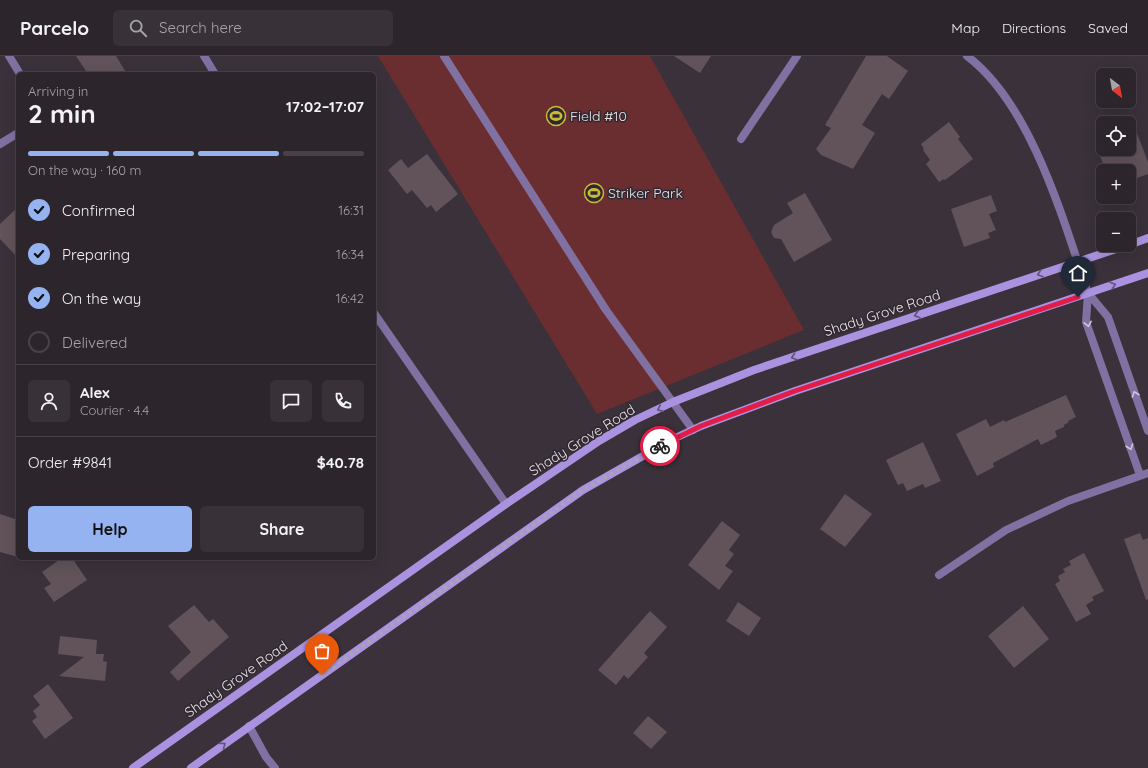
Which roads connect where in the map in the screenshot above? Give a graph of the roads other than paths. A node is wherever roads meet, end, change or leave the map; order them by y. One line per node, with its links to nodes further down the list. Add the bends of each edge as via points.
1 (9, 56): 6 (street)
2 (204, 56): 7 (street)
3 (444, 56): 18 (street, via 606,310)
4 (797, 56): 9 (street)
5 (967, 56): 14 (street, via 1001,90 1027,131)
6 (19, 72)
7 (214, 72)
8 (16, 134): 10 (street)
9 (741, 139)
10 (0, 144)
11 (1148, 238): 12 (main road, Shady Grove Road)
12 (1136, 242)
13 (1108, 252): 14 (main road, Shady Grove Road)
14 (1077, 262): 16 (street); 18 (main road, Shady Grove Road, one-way to 18, via 760,368)
15 (1148, 273): 16 (main road, one-way to 15)
16 (1088, 293): 19 (main road, via 795,391); 20 (street, one-way to 16, via 1108,318); 21 (street, one-way to 21, via 1086,322)
17 (376, 317): 22 (street)
18 (674, 402): 19 (street); 22 (main road, Shady Grove Road, one-way to 22, via 635,420 599,441)
19 (693, 430): 24 (main road, via 640,456 583,490)
20 (1148, 431)
21 (1144, 474): 23 (street, via 1068,501 1006,530)
22 (506, 504): 25 (main road, Shady Grove Road)
23 (939, 575)
24 (249, 726): 26 (main road, one-way to 24); 27 (street)
25 (133, 768)
26 (191, 768)
27 (275, 768)

